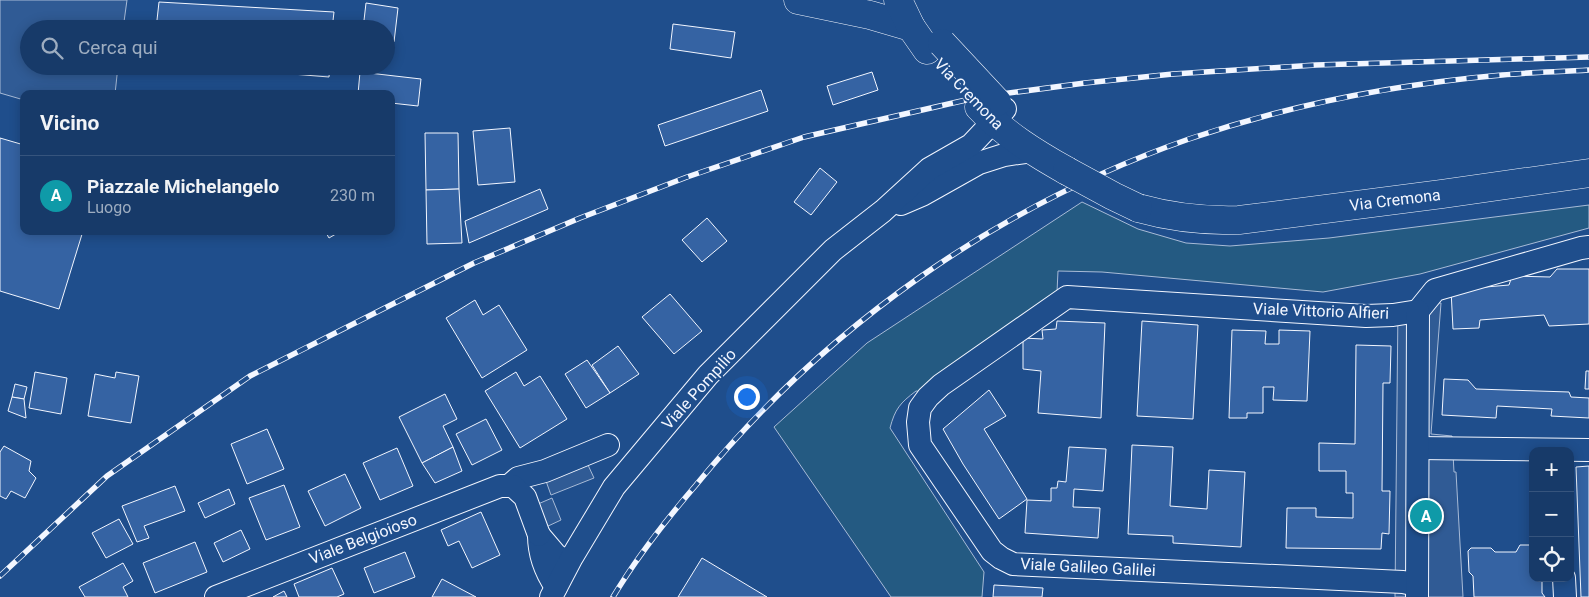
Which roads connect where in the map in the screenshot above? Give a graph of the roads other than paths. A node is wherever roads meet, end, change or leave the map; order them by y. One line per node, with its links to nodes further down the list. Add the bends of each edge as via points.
1 (798, 0): 4 (main road, via 839,7)
2 (898, 0): 4 (main road, Via Cremona)
3 (917, 0): 5 (main road, Via Cremona, via 932,29)
4 (911, 27): 5 (main road, Via Cremona)
5 (935, 47): 6 (main road, Via Cremona, bridge)
6 (993, 110): 7 (main road, Via Cremona); 8 (main road, Via Cremona, via 1039,134); 10 (street, Viale Pompilio, via 971,145 929,169)
7 (1032, 151): 8 (main road, Via Cremona); 10 (street, Viale Pompilio, via 979,163 922,195)
8 (1075, 166): 9 (main road, Via Cremona, via 1142,201 1163,204 1200,219 1239,220)
9 (1589, 173)
10 (883, 211): 21 (street, Viale Pompilio, via 833,250 708,375 614,487)
11 (1589, 247): 13 (street, via 1435,290)
12 (1067, 297): 13 (street, Viale Vittorio Alfieri, via 1366,316); 23 (street, Viale Galileo Galilei, via 940,386 920,408 920,445 992,552 1013,564 1403,582)
13 (1418, 311): 15 (street)
14 (608, 445): 19 (street, Viale Belgioioso, via 545,471 518,478)
15 (1418, 448): 16 (street); 23 (street)
16 (1529, 450)
17 (1574, 450): 18 (street)
18 (1589, 450)
19 (518, 491): 20 (street); 25 (street, Viale Belgioioso, via 500,486)
20 (539, 535): 21 (street); 24 (street, via 539,549)
21 (568, 564): 24 (street, Viale Pompilio)
22 (1564, 582): 26 (street)
23 (1417, 591)
24 (553, 592)
25 (216, 597)
26 (1565, 597)

